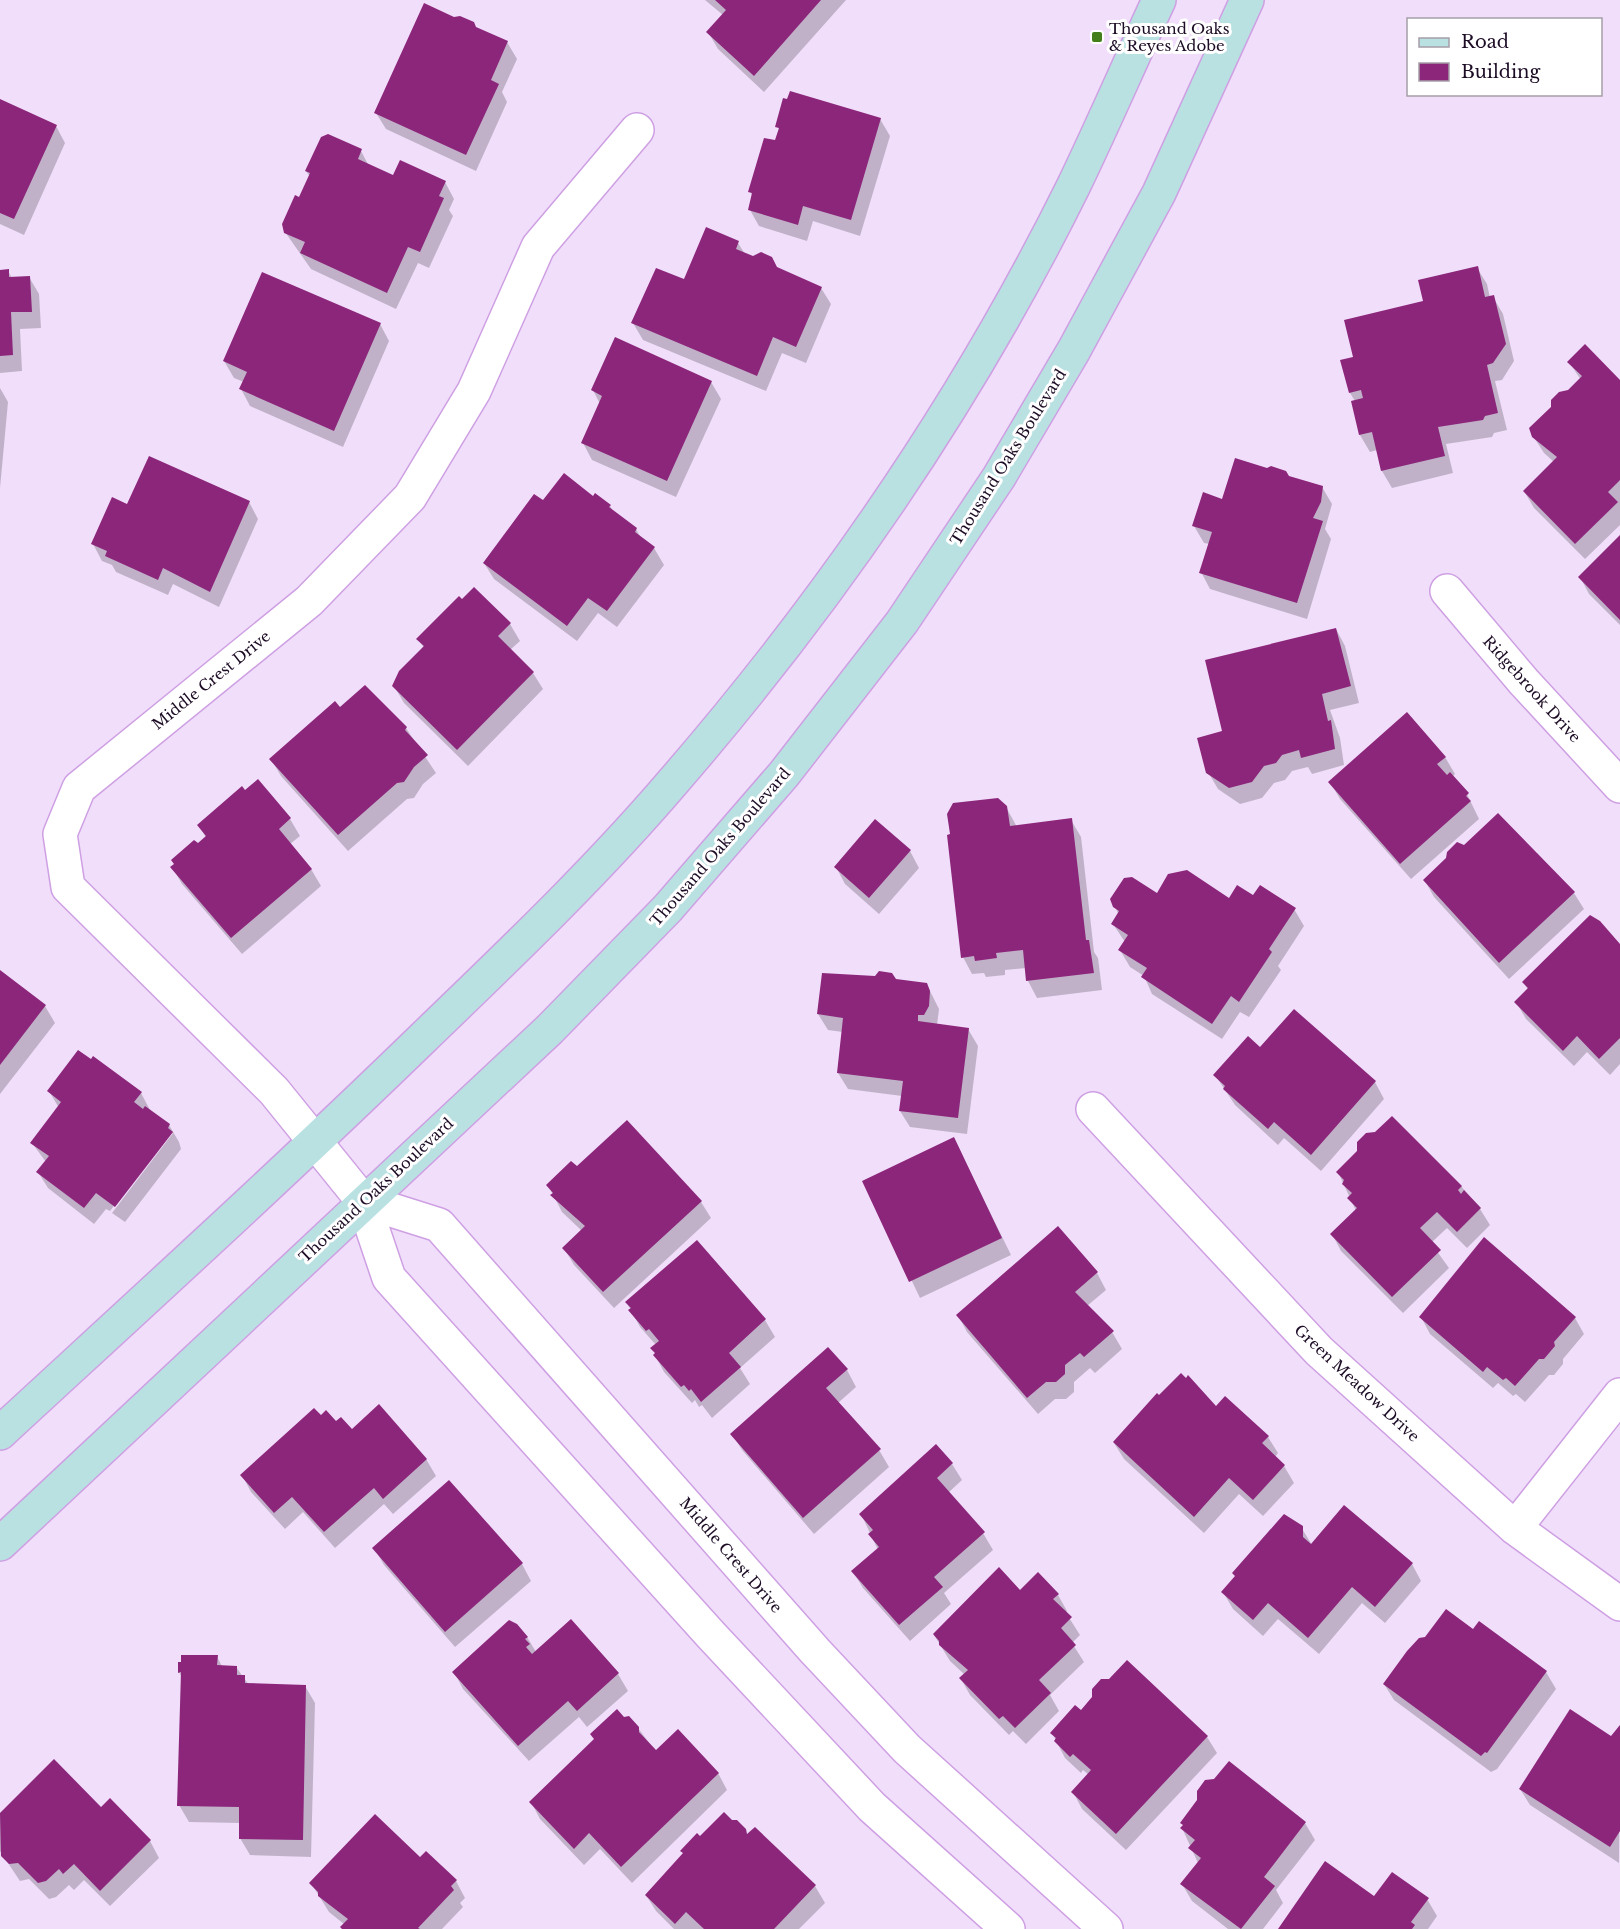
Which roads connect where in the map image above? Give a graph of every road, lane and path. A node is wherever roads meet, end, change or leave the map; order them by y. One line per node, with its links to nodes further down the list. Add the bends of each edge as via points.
1 (1159, 0): 7 (main road, via 1072,189 1001,319 929,440 845,563 672,783 559,906)
2 (1247, 0): 8 (main road, Thousand Oaks Boulevard, via 1159,193 1074,350 999,477 902,622 784,774 668,908 550,1029)
3 (637, 130): 7 (street, Middle Crest Drive, via 538,247 474,391 410,497 309,601 79,788 60,834 68,886 263,1078)
4 (1447, 591): 5 (street, Ridgebrook Drive)
5 (1620, 786)
6 (1093, 1109): 11 (street, Green Meadow Drive, via 1319,1351)
7 (315, 1142): 8 (street, Middle Crest Drive); 10 (main road)
8 (363, 1201): 12 (main road, Thousand Oaks Boulevard); 14 (street, Middle Crest Drive, via 439,1225 815,1651 907,1749); 15 (street, Middle Crest Drive, via 389,1278 872,1807)
9 (1620, 1395): 11 (street)
10 (0, 1433)
11 (1515, 1528): 13 (street, Green Meadow Drive)
12 (0, 1545)
13 (1620, 1604)
14 (1098, 1927)
15 (1008, 1929)

